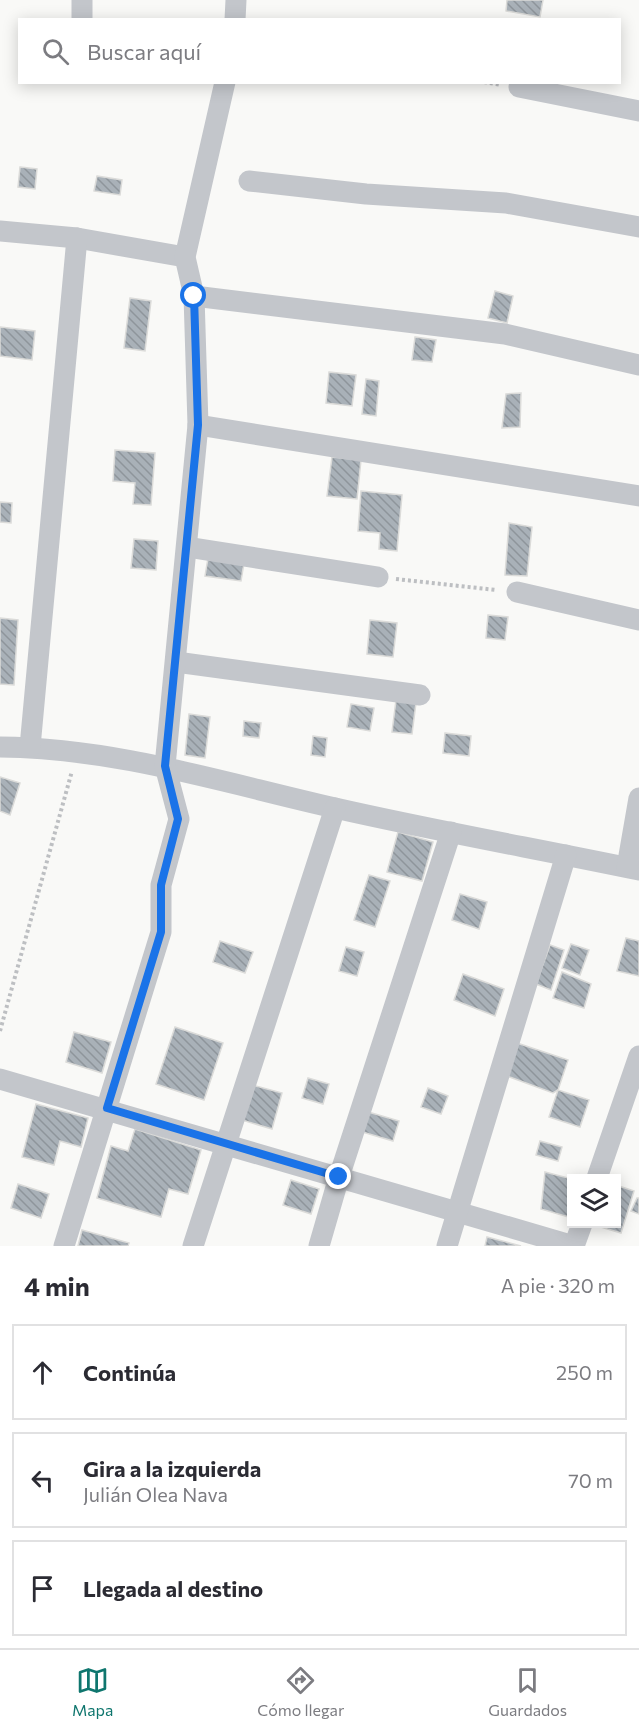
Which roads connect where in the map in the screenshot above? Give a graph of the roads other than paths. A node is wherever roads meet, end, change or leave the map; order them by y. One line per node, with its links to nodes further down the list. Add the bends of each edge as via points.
1 (82, 0): 3 (street)
2 (236, 0): 4 (street)
3 (82, 18)
4 (235, 18)
5 (225, 84): 12 (street)
6 (519, 87): 7 (street)
7 (639, 111)
8 (249, 181): 9 (street, via 506,203)
9 (639, 227)
10 (0, 231): 11 (street)
11 (77, 238): 12 (street); 24 (street)
12 (185, 257): 13 (street)
13 (194, 296): 14 (street, via 505,333); 15 (street)
14 (639, 365)
15 (198, 425): 16 (street); 17 (street)
16 (639, 496)
17 (188, 547): 18 (street); 21 (street)
18 (378, 577)
19 (517, 592): 20 (street)
20 (639, 620)
21 (176, 662): 22 (street); 25 (street)
22 (420, 695)
23 (0, 747): 24 (street)
24 (30, 747): 25 (street)
25 (165, 766): 27 (street); 33 (street, via 178,819 161,885 161,932)
26 (639, 798): 30 (street)
27 (335, 808): 28 (street); 34 (street)
28 (451, 832): 29 (street); 36 (street)
29 (566, 855): 30 (street); 37 (street)
30 (633, 868)
31 (639, 1056): 35 (street)
32 (0, 1079): 33 (street)
33 (107, 1108): 34 (street); 39 (street)
34 (224, 1144): 36 (street); 40 (street)
35 (599, 1174)
36 (339, 1177): 37 (street); 41 (street)
37 (457, 1212): 42 (street); 43 (street)
38 (581, 1228): 43 (street)
39 (64, 1246)
40 (193, 1246)
41 (319, 1246)
42 (447, 1246)
43 (574, 1246)

